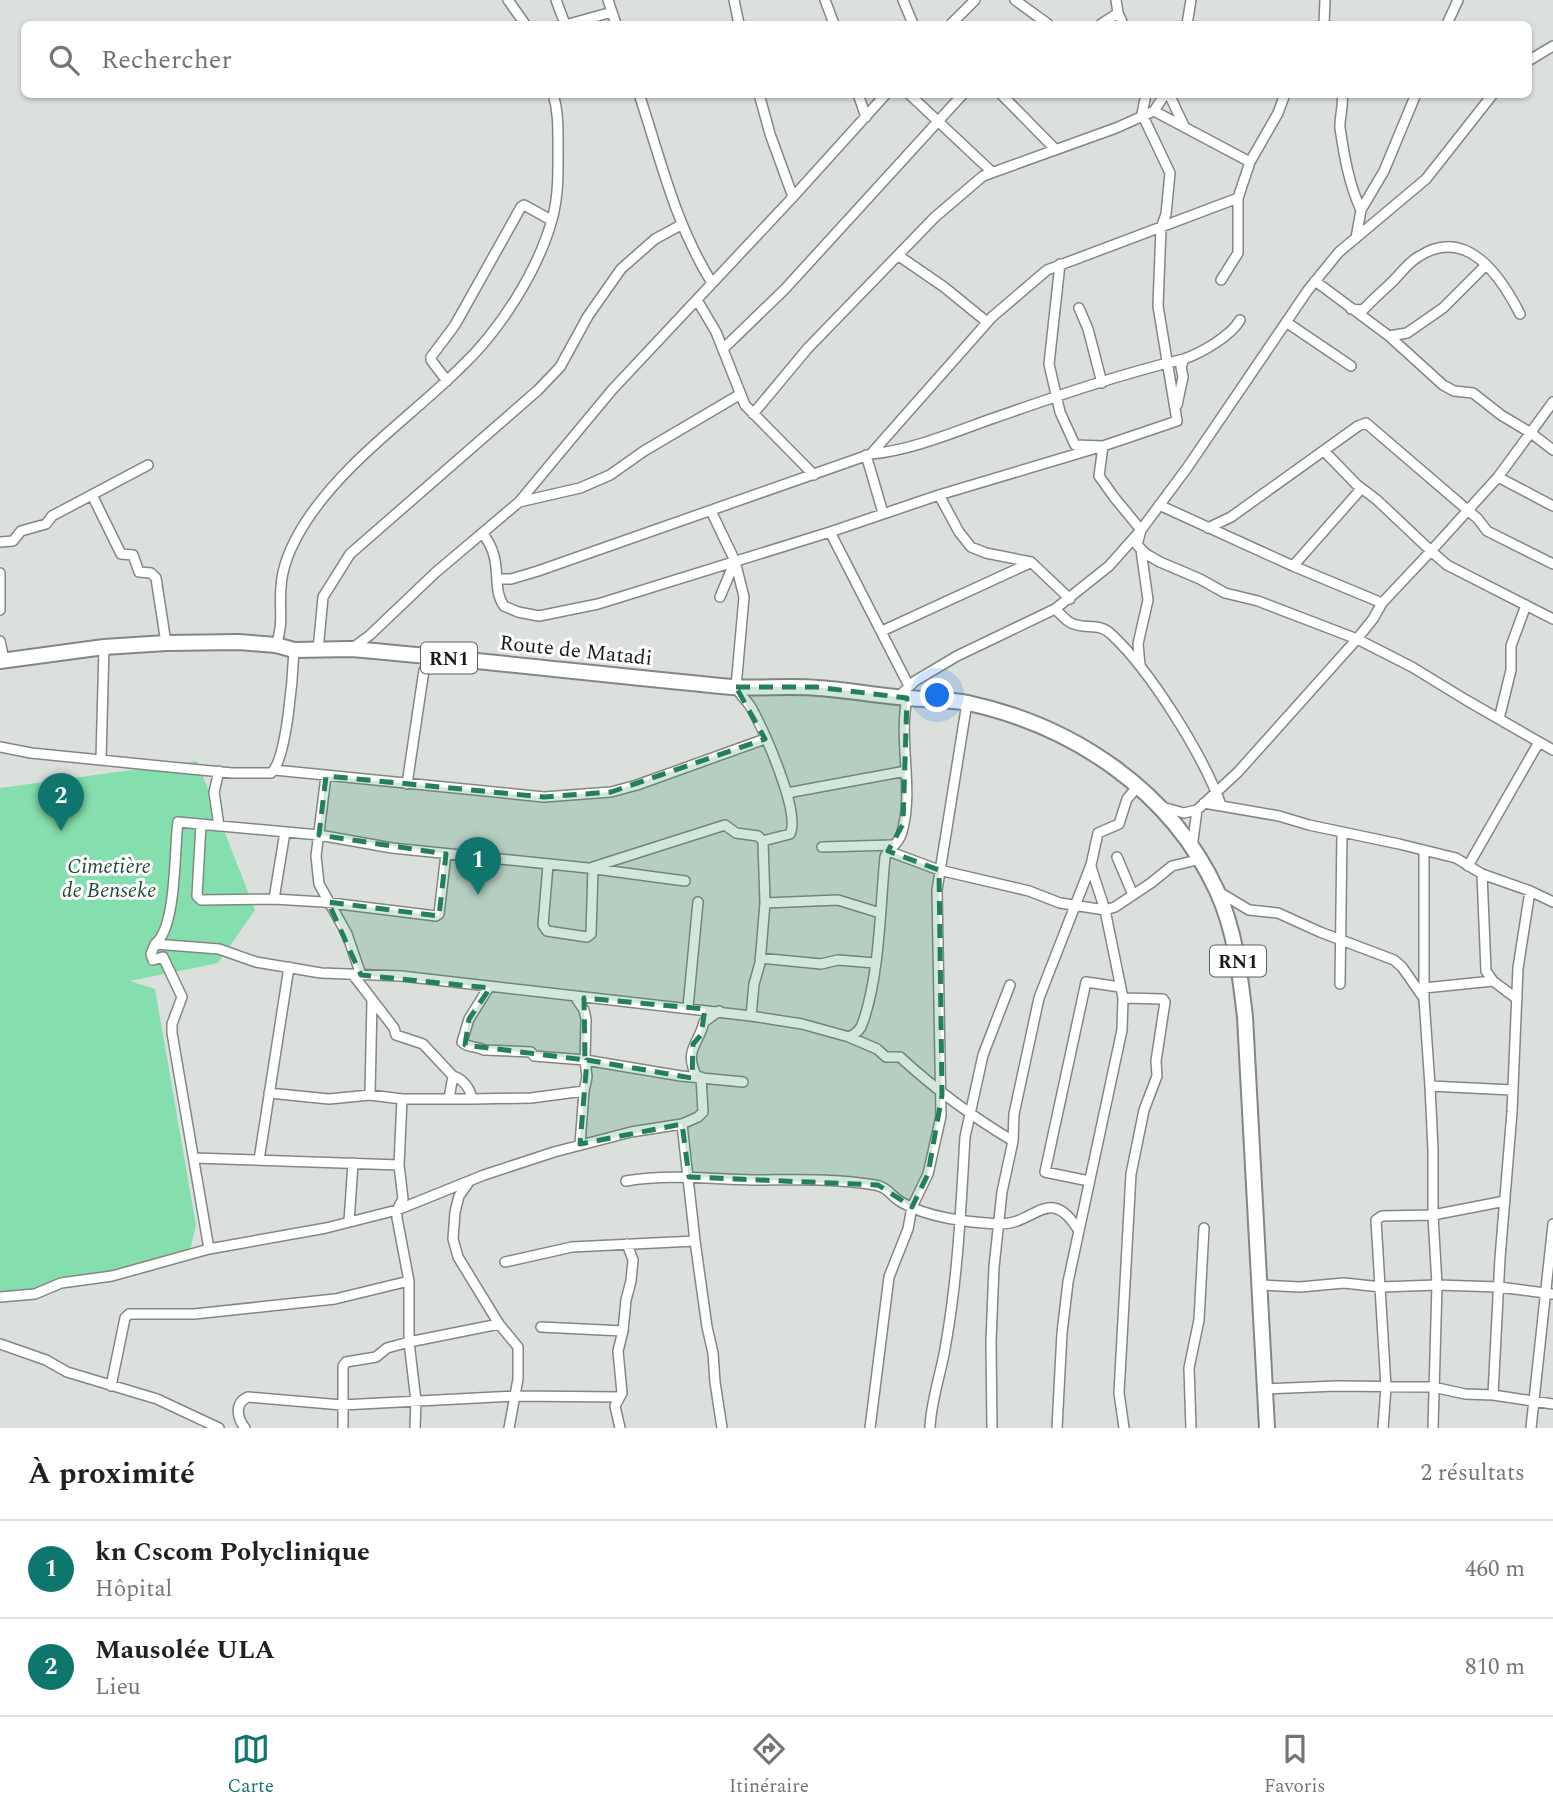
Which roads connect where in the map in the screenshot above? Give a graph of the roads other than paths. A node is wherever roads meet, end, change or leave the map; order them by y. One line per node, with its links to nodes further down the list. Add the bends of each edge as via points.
1 (508, 0): 17 (street)
2 (556, 0): 18 (street)
3 (608, 0): 13 (street)
4 (734, 0): 21 (street)
5 (825, 0): 22 (street)
6 (903, 0): 23 (street)
7 (975, 0): 24 (street)
8 (1015, 0): 16 (street)
9 (1116, 0): 14 (street)
10 (1191, 0): 29 (street)
11 (1325, 0): 15 (street)
12 (1458, 0): 32 (street)
13 (612, 12): 19 (street); 20 (street)
14 (1118, 13): 27 (street); 28 (street)
15 (1322, 14): 30 (street); 31 (street)
16 (1035, 15): 25 (street); 26 (street)
17 (524, 21)
18 (566, 21)
19 (578, 21)
20 (615, 21)
21 (738, 21)
22 (833, 21)
23 (912, 21)
24 (954, 21)
25 (1029, 21)
26 (1044, 21)
27 (1106, 21)
28 (1122, 21)
29 (1188, 21)
30 (1318, 21)
31 (1323, 21)
32 (1448, 21)
33 (1553, 46): 34 (street)
34 (1532, 59)
35 (554, 98): 61 (street, via 558,188)
36 (640, 98): 62 (street)
37 (760, 98): 58 (street)
38 (859, 98): 52 (street)
39 (883, 98): 52 (street)
40 (913, 98): 53 (street)
41 (960, 98): 53 (street)
42 (1006, 98): 55 (street)
43 (1145, 98): 51 (street)
44 (1164, 98): 50 (street)
45 (1169, 98): 54 (street)
46 (1284, 98): 56 (street)
47 (1342, 98): 60 (street, via 1340,125)
48 (1414, 98): 60 (street)
49 (1490, 98): 64 (street, via 1426,179)
50 (1154, 111): 51 (street); 54 (street)
51 (1142, 114): 55 (street); 63 (street, via 1170,173)
52 (866, 117): 58 (street)
53 (939, 123): 57 (street); 81 (street)
54 (1185, 127): 56 (street)
55 (1055, 149): 57 (street)
56 (1250, 162): 59 (street)
57 (992, 172): 65 (street, via 958,196)
58 (793, 197): 72 (street)
59 (1238, 198): 63 (street); 70 (street, via 1238,253)
60 (1362, 210): 64 (street)
61 (551, 220): 85 (street, via 535,263 499,322); 85 (street, via 521,207 432,357)
62 (681, 225): 72 (street); 137 (street, via 655,239 621,270 560,367 538,390 349,554 323,597)
63 (1161, 228): 66 (street); 83 (street, via 1158,306)
64 (1356, 237): 71 (street)
65 (900, 256): 78 (street); 91 (street, via 807,348)
66 (1060, 264): 68 (street); 69 (street)
67 (1486, 265): 75 (street, via 1461,247 1431,251 1412,261 1363,310); 76 (street); 80 (street, via 1443,308 1407,333)
68 (1048, 270): 69 (street); 78 (street)
69 (1059, 280): 88 (street, via 1049,364)
70 (1221, 280)
71 (1315, 281): 75 (street); 79 (street)
72 (712, 283): 73 (street)
73 (697, 300): 81 (street); 103 (street, via 612,390)
74 (1079, 308): 86 (street)
75 (1349, 308): 80 (street)
76 (1520, 314)
77 (1240, 320): 82 (street, via 1229,334)
78 (987, 322): 96 (street)
79 (1286, 322): 84 (street); 104 (street)
80 (1389, 336): 92 (street, via 1443,385 1473,393)
81 (723, 349): 87 (street)
82 (1185, 359): 83 (street); 90 (street)
83 (1167, 363): 86 (street); 90 (street)
84 (1351, 366)
85 (447, 381): 133 (street, via 378,440 304,524 283,570 282,629)
86 (1102, 383): 88 (street)
87 (739, 395): 91 (street); 103 (street, via 610,475 580,488)
88 (1058, 396): 93 (street, via 1075,445); 96 (street, via 931,440)
89 (1553, 402): 92 (street)
90 (1176, 413): 93 (street, via 1177,421)
91 (752, 414): 98 (street)
92 (1531, 433): 94 (street); 99 (street)
93 (1103, 446): 102 (street); 110 (street, via 1099,475)
94 (1553, 450)
95 (1324, 451): 100 (street); 106 (street, via 1358,426 1369,424); 109 (street, via 1231,517)
96 (869, 455): 98 (street); 108 (street)
97 (148, 465): 101 (street)
98 (814, 475): 107 (street)
99 (1498, 477): 105 (street); 106 (street)
100 (1361, 489): 115 (street); 119 (street)
101 (92, 495): 113 (street, via 52,516 46,524 21,531 13,541); 132 (street, via 121,554 133,555 139,572 156,578)
102 (939, 495): 108 (street); 117 (street, via 971,547)
103 (519, 502): 112 (street)
104 (1159, 505): 109 (street); 110 (street)
105 (1553, 506)
106 (1468, 510): 115 (street); 118 (street, via 1487,531)
107 (711, 511): 116 (street); 121 (street, via 523,576)
108 (883, 513): 111 (street)
109 (1208, 528): 119 (street)
110 (1141, 530): 114 (street, via 1137,545); 123 (street, via 1109,566)
111 (830, 532): 116 (street); 129 (street)
112 (483, 534): 121 (street, via 496,558); 135 (street)
113 (0, 542)
114 (1142, 550): 130 (street, via 1225,593); 139 (street, via 1148,600 1138,644)
115 (1432, 551): 124 (street); 125 (street, via 1447,565)
116 (735, 561): 121 (street, via 598,604 539,616 504,606); 122 (street); 141 (street, via 744,605)
117 (1031, 562): 123 (street); 129 (street)
118 (1553, 564)
119 (1293, 566): 124 (street)
120 (0, 573): 127 (street)
121 (498, 579)
122 (720, 597)
123 (1070, 599): 126 (street)
124 (1382, 603): 130 (street)
125 (1526, 605): 128 (street); 144 (street, via 1511,646 1511,670)
126 (1055, 608): 139 (street, via 1073,624 1103,628); 142 (street, via 957,656)
127 (0, 610)
128 (1553, 619)
129 (882, 631): 142 (street)
130 (1357, 639): 144 (street); 156 (street)
131 (0, 641): 138 (street)
132 (166, 643): 133 (highway, Route de Matadi / RN1); 134 (highway, Route de Matadi / RN1)
133 (276, 645): 136 (highway, Route de Matadi / RN1)
134 (104, 647): 138 (highway, Route de Matadi / RN1); 149 (street)
135 (351, 649): 137 (highway, Route de Matadi / RN1); 141 (highway, Route de Matadi / RN1)
136 (294, 650): 137 (highway, Route de Matadi / RN1); 150 (street, via 287,726)
137 (318, 650)
138 (2, 660)
139 (1140, 667): 156 (street, via 1202,762)
140 (424, 670): 154 (street)
141 (736, 687): 142 (highway, Route de Matadi / RN1); 145 (street)
142 (905, 694): 143 (highway, RN1); 151 (street)
143 (967, 703): 155 (highway, RN1, via 1057,733 1112,764); 177 (street)
144 (1499, 719): 146 (street)
145 (765, 739): 154 (street, via 611,792 544,797); 157 (street)
146 (1539, 742): 148 (street); 175 (street)
147 (0, 747): 149 (street)
148 (1553, 750)
149 (101, 759): 152 (street)
150 (275, 771): 152 (street); 153 (street)
151 (906, 771): 157 (street); 168 (street, via 903,824 900,838)
152 (219, 772): 162 (street, via 214,792)
153 (326, 776): 154 (street); 165 (street)
154 (407, 784)
155 (1138, 786): 158 (highway, RN1); 174 (street, via 1126,799 1119,824 1099,831)
156 (1216, 792): 159 (street); 160 (street)
157 (787, 793): 166 (street, via 792,831)
158 (1158, 805): 160 (street, via 1184,813); 170 (highway, RN1)
159 (1221, 805): 160 (street); 164 (street)
160 (1201, 806): 170 (street)
161 (201, 824): 162 (street); 183 (street, via 197,896 201,900); 192 (street, via 178,822 166,930)
162 (219, 826): 163 (street)
163 (285, 832): 165 (street); 183 (street)
164 (1342, 833): 169 (street); 191 (street)
165 (319, 835): 171 (street); 184 (street, via 318,876)
166 (763, 841): 176 (street, via 725,825); 187 (street)
167 (822, 847): 168 (street)
168 (890, 848): 177 (street); 190 (street)
169 (1424, 850): 175 (street); 202 (street)
170 (1197, 853): 181 (highway, RN1); 182 (street)
171 (446, 854): 173 (street); 184 (street, via 438,915)
172 (1116, 857): 182 (street)
173 (548, 865): 176 (street); 176 (street, via 542,925 547,931 587,937 591,934)
174 (1091, 865): 188 (street); 189 (street)
175 (1468, 866): 178 (street)
176 (590, 869): 179 (street)
177 (939, 870): 188 (street); 219 (street)
178 (1482, 874): 180 (street); 197 (street, via 1485,965)
179 (685, 881)
180 (1530, 891): 186 (street); 205 (street)
181 (1217, 892): 191 (street, via 1249,910 1278,913); 251 (highway, RN1, via 1238,961 1245,1017)
182 (1133, 895): 189 (street)
183 (274, 899): 184 (street)
184 (328, 902): 196 (street, via 346,934)
185 (698, 902): 207 (street)
186 (1553, 902)
187 (765, 903): 190 (street, via 838,900); 193 (street)
188 (1075, 906): 189 (street); 226 (street, via 1039,998 1014,1114)
189 (1105, 910): 200 (street)
190 (880, 913): 194 (street)
191 (1342, 939): 198 (street); 202 (street, via 1398,962)
192 (155, 944): 195 (street, via 219,949); 228 (street, via 153,960 163,957 182,997 172,1029)
193 (760, 958): 194 (street); 209 (street)
194 (875, 963): 210 (street, via 863,1022)
195 (289, 967): 196 (street); 218 (street)
196 (358, 975): 201 (street); 206 (street)
197 (1493, 981): 202 (street); 205 (street)
198 (1340, 984)
199 (1010, 985): 224 (street, via 983,1055)
200 (1120, 987): 204 (street); 235 (street, via 1086,982 1045,1172)
201 (489, 988): 203 (street); 211 (street, via 469,1019 463,1044)
202 (1423, 993): 215 (street)
203 (576, 998): 207 (street); 211 (street, via 586,1013)
204 (1123, 998): 235 (street, via 1122,1030); 284 (street, via 1165,1002 1157,1076 1144,1110 1131,1174 1119,1393)
205 (1517, 999): 216 (street)
206 (372, 1000): 212 (street, via 396,1035 423,1044); 220 (street)
207 (688, 1007): 208 (street)
208 (719, 1012): 209 (street); 213 (street, via 704,1022 693,1044 692,1060)
209 (751, 1016): 210 (street)
210 (849, 1037): 219 (street, via 886,1057 900,1057)
211 (585, 1060): 213 (street); 217 (street)
212 (453, 1076): 221 (street); 223 (street, via 467,1086)
213 (699, 1077): 214 (street); 225 (street, via 703,1112)
214 (743, 1082)
215 (1430, 1086): 216 (street); 239 (street)
216 (1512, 1090): 236 (street)
217 (584, 1091): 223 (street); 227 (street)
218 (269, 1093): 220 (street, via 329,1099); 229 (street)
219 (942, 1095): 224 (street); 237 (street, via 928,1174)
220 (370, 1096): 222 (street)
221 (449, 1098): 222 (street); 223 (street)
222 (402, 1099): 231 (street)
223 (472, 1099)
224 (970, 1114): 226 (street); 240 (street)
225 (682, 1124): 227 (street); 232 (street)
226 (1013, 1141): 242 (street)
227 (580, 1144): 233 (street)
228 (194, 1158): 229 (street); 248 (street)
229 (259, 1160): 230 (street)
230 (353, 1163): 231 (street); 241 (street)
231 (399, 1165): 238 (street, via 403,1199)
232 (689, 1177): 234 (street); 237 (street, via 878,1185); 246 (street)
233 (470, 1181): 238 (street); 257 (street, via 455,1212 455,1249)
234 (626, 1181)
235 (1089, 1181): 245 (street)
236 (1505, 1202): 239 (street); 254 (street)
237 (912, 1207): 240 (street); 280 (street, via 889,1277)
238 (397, 1210): 241 (street); 250 (street)
239 (1433, 1215): 252 (street); 253 (street, via 1376,1220)
240 (961, 1220): 242 (street); 281 (street, via 946,1345)
241 (349, 1222): 248 (street)
242 (998, 1224): 245 (street, via 1016,1224 1047,1206 1066,1213); 282 (street, via 991,1311)
243 (1553, 1224): 255 (street)
244 (1204, 1228): 285 (street, via 1199,1320 1189,1368)
245 (1079, 1231): 283 (street, via 1065,1304)
246 (695, 1241): 247 (street); 279 (street)
247 (627, 1244): 249 (street, via 572,1247); 259 (street, via 633,1260)
248 (209, 1250): 256 (street, via 112,1276 61,1283 35,1294)
249 (505, 1262)
250 (409, 1281): 260 (street); 262 (street, via 335,1299 194,1314 129,1314)
251 (1261, 1285): 253 (street); 265 (highway, RN1)
252 (1437, 1285): 253 (street); 254 (street); 264 (street)
253 (1381, 1287): 263 (street)
254 (1499, 1287): 255 (street); 266 (street)
255 (1549, 1293): 270 (street)
256 (0, 1297)
257 (499, 1324): 260 (street); 267 (street, via 518,1347)
258 (541, 1327): 259 (street)
259 (623, 1331): 268 (street, via 618,1351)
260 (409, 1342): 269 (street); 271 (street, via 387,1348 376,1357 344,1364)
261 (0, 1344): 262 (street)
262 (111, 1386): 273 (street, via 157,1399)
263 (1387, 1387): 264 (street); 265 (street); 287 (street)
264 (1433, 1387): 266 (street); 288 (street)
265 (1265, 1389): 286 (highway, RN1)
266 (1493, 1395): 270 (street)
267 (516, 1396): 268 (street); 269 (street); 277 (street)
268 (619, 1397): 278 (street, via 615,1406)
269 (416, 1401): 271 (street); 276 (street)
270 (1534, 1402): 272 (street); 289 (street)
271 (342, 1405): 274 (street, via 248,1397 238,1409); 275 (street)
272 (1553, 1405)
273 (219, 1428)
274 (245, 1428)
275 (343, 1428)
276 (415, 1428)
277 (509, 1428)
278 (620, 1428)
279 (722, 1428)
280 (870, 1428)
281 (930, 1428)
282 (992, 1428)
283 (1057, 1428)
284 (1124, 1428)
285 (1191, 1428)
286 (1268, 1428)
287 (1383, 1428)
288 (1433, 1428)
289 (1531, 1428)

